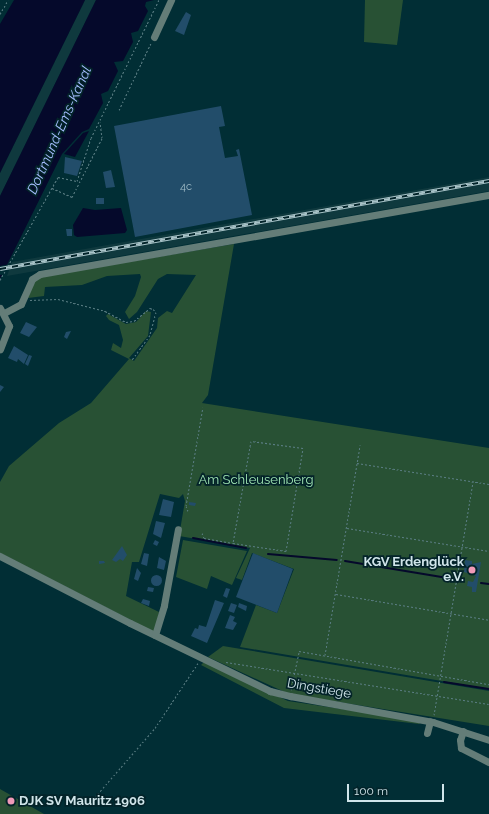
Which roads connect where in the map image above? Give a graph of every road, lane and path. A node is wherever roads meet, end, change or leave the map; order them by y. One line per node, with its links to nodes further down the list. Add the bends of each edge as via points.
1 (8, 0): 4 (path)
2 (159, 0): 7 (path)
3 (172, 0): 5 (street)
4 (0, 14)
5 (154, 37): 6 (path)
6 (119, 110)
7 (100, 121): 8 (path, via 77,181 58,177); 8 (path, via 102,138 72,197)
8 (52, 187): 10 (path)
9 (489, 195): 11 (street, via 40,274 32,279)
10 (0, 280)
11 (24, 301): 12 (street); 14 (path, via 58,299 105,311 126,322 134,321 150,308 153,309 156,312 150,335)
12 (2, 310): 13 (street, via 8,331)
13 (0, 349)
14 (132, 360)
15 (203, 407): 20 (path, via 186,506)
16 (360, 445): 17 (path)
17 (357, 463): 18 (path); 21 (path)
18 (473, 481): 19 (path); 25 (path)
19 (489, 484)
20 (188, 511)
21 (346, 528): 25 (path); 28 (path)
22 (178, 529): 31 (street, via 164,605)
23 (202, 533): 24 (path, via 204,538)
24 (233, 543): 24 (path, via 286,552 303,448 251,441)
25 (462, 546): 26 (path); 29 (path)
26 (489, 551)
27 (0, 556): 31 (street, Dingstiege)
28 (335, 594): 29 (path); 32 (path)
29 (451, 614): 30 (path); 36 (path)
30 (489, 620)
31 (155, 635): 33 (street, Dingstiege)
32 (325, 656): 35 (path, via 299,651); 36 (path)
33 (200, 657): 34 (street, Dingstiege); 46 (path, via 196,670 154,728)
34 (218, 665): 35 (path, via 235,662); 38 (street, Dingstiege, via 270,691)
35 (294, 671): 38 (path); 39 (path)
36 (441, 676): 37 (path); 39 (path)
37 (489, 684)
38 (290, 696): 41 (street, Dingstiege)
39 (437, 696): 40 (path); 41 (path)
40 (489, 704)
41 (432, 721): 42 (street, Dingstiege); 43 (street)
42 (463, 731): 44 (street, Dingstiege); 45 (street, via 461,748)
43 (427, 733)
44 (489, 740)
45 (489, 762)
46 (95, 797)

